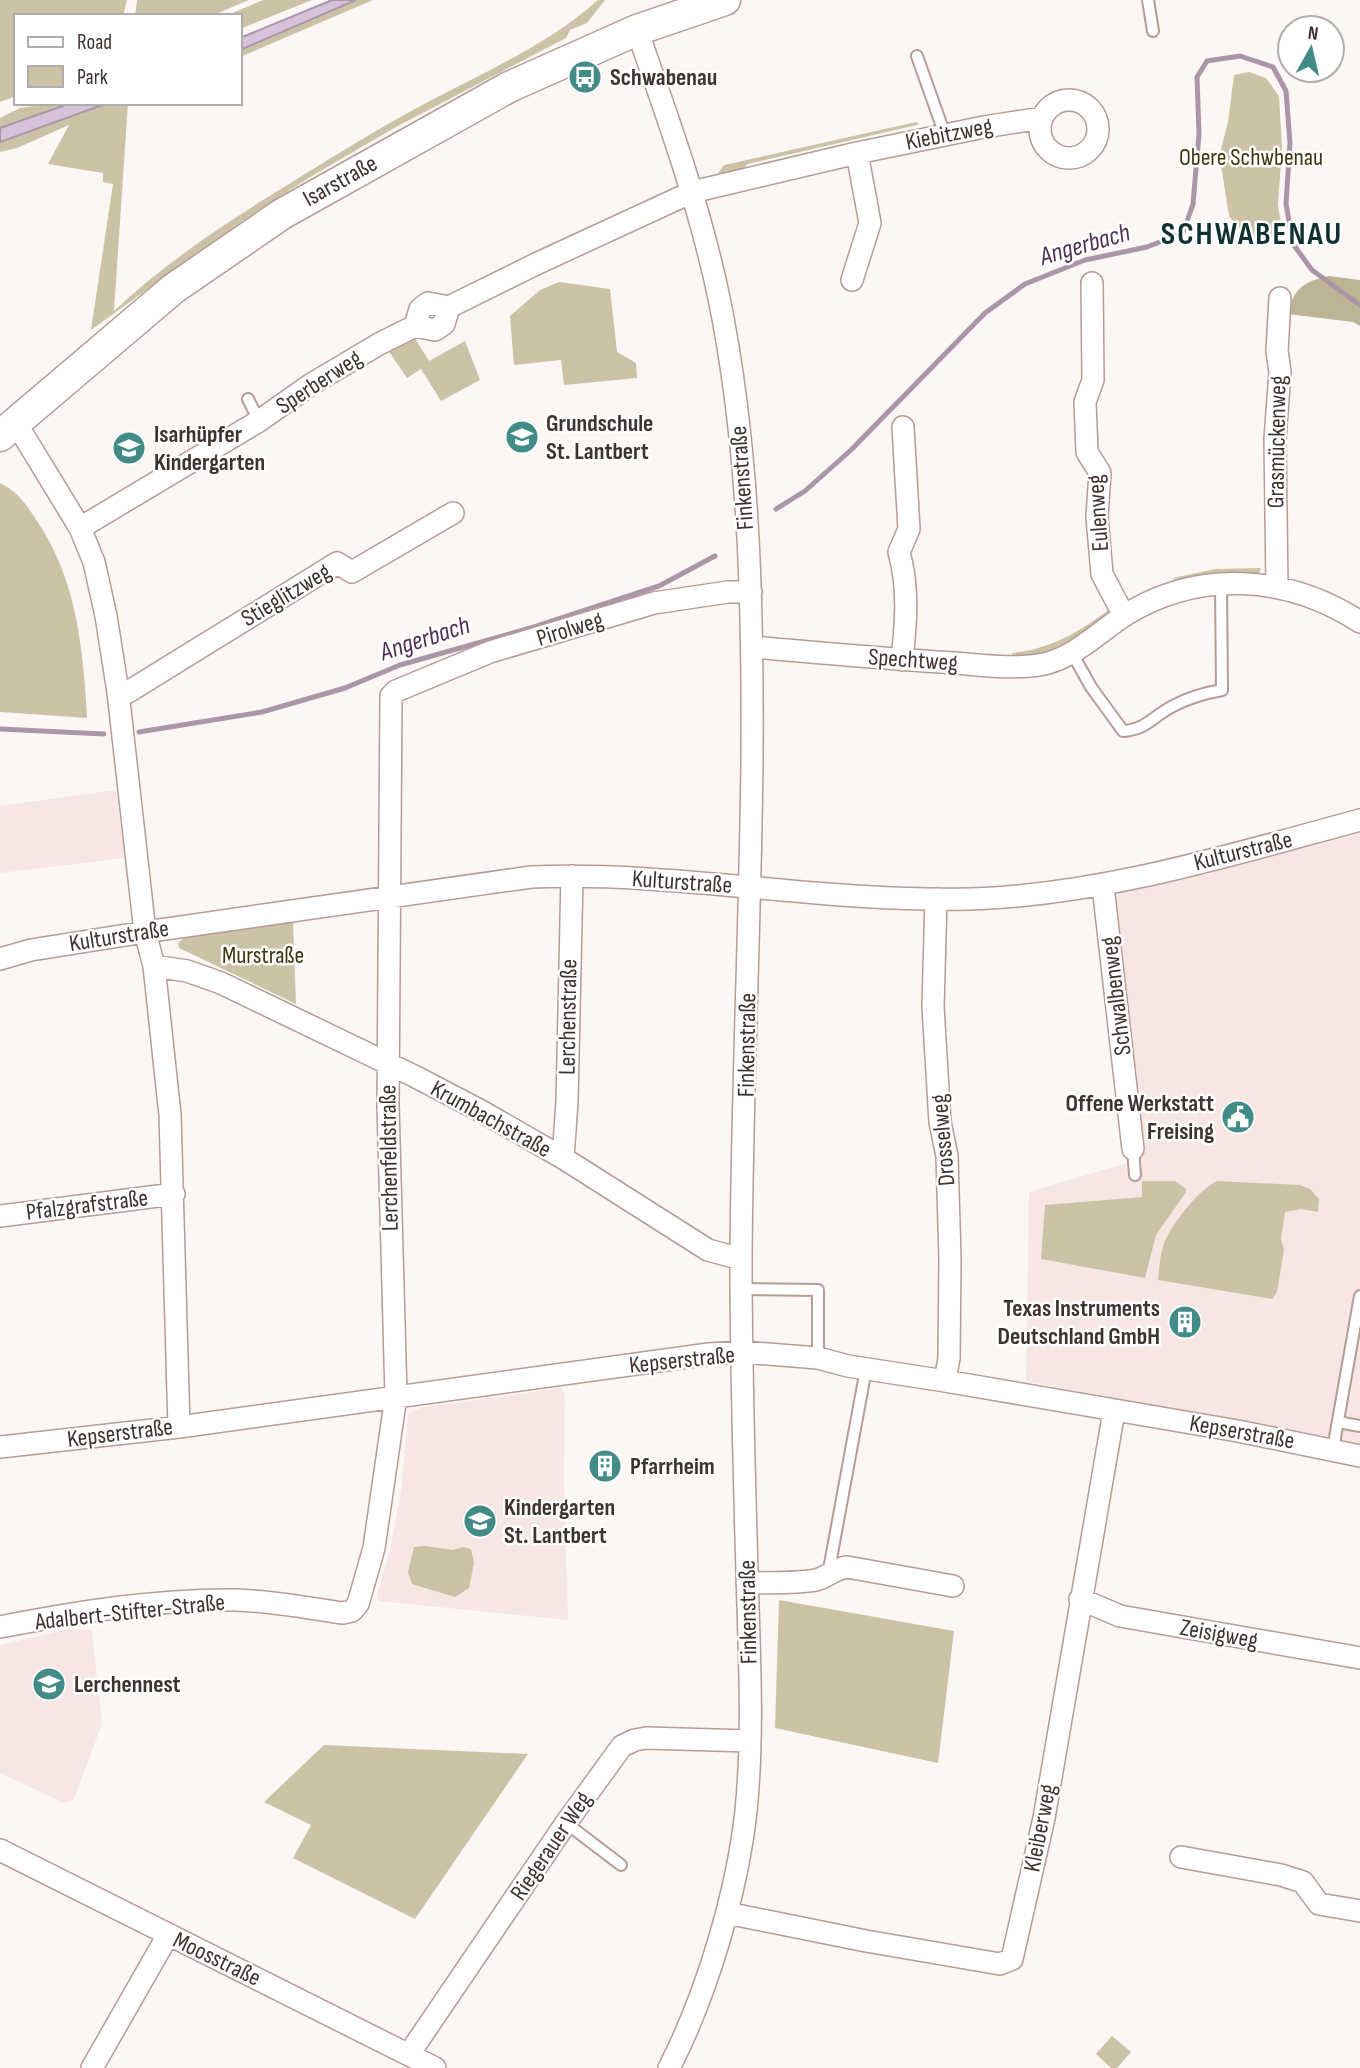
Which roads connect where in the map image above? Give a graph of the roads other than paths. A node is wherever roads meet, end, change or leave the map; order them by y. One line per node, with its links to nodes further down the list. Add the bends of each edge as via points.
1 (725, 0): 3 (main road, Isarstraße)
2 (1148, 0): 4 (lane)
3 (637, 30): 9 (street, Finkenstraße); 16 (main road, Isarstraße, via 509,87 282,214 173,289)
4 (1153, 31)
5 (916, 56): 7 (lane)
6 (1042, 118): 7 (street, Kiebitzweg)
7 (945, 135): 8 (street, Kiebitzweg)
8 (857, 153): 9 (street, Kiebitzweg); 10 (street, via 870,223)
9 (692, 192): 14 (street, Sperberweg, via 449,307 423,305 415,326 310,385); 21 (street, Finkenstraße, via 719,301 738,414)
10 (852, 280)
11 (1092, 283): 22 (street, Eulenweg, via 1093,380 1085,402 1087,452 1100,473 1097,517 1102,574)
12 (1280, 298): 20 (street, Grasmückenweg, via 1275,439)
13 (248, 399): 14 (lane)
14 (259, 421): 18 (street, Sperberweg)
15 (903, 427): 26 (street, via 909,529 899,552 905,577)
16 (8, 430): 18 (street)
17 (453, 513): 28 (street, Stieglitzweg, via 352,572 337,563 128,692)
18 (80, 528): 28 (street, via 94,562)
19 (1221, 585): 20 (street, Spechtweg); 22 (street, Spechtweg, via 1170,592); 25 (lane, via 1222,690 1172,706 1137,730 1123,731)
20 (1277, 586): 23 (street, Spechtweg, via 1327,602)
21 (751, 592): 24 (street, Finkenstraße); 27 (street, Pirolweg, via 654,603 490,652)
22 (1124, 616): 25 (street, Spechtweg)
23 (1360, 622)
24 (753, 647): 26 (street, Spechtweg); 31 (street, Finkenstraße)
25 (1072, 653): 26 (street, Spechtweg, via 1020,667)
26 (902, 660)
27 (396, 691): 33 (street, Lerchenfeldstraße, via 391,696)
28 (118, 692): 35 (street)
29 (1360, 820): 32 (street, Kulturstraße)
30 (572, 876): 31 (street, Kulturstraße); 33 (street, Kulturstraße, via 531,877); 40 (street, Lerchenstraße)
31 (751, 886): 34 (street, Kulturstraße, via 839,896); 44 (street, Finkenstraße)
32 (1103, 886): 34 (street, Kulturstraße, via 1033,896); 39 (street, Schwalbenweg)
33 (391, 896): 35 (street, Kulturstraße); 38 (street, Lerchenfeldstraße)
34 (936, 899): 50 (street, Drosselweg, via 933,1007 940,1122 947,1156 950,1259)
35 (145, 932): 36 (street, Kulturstraße); 37 (street)
36 (0, 958)
37 (154, 966): 38 (street, Krumbachstraße, via 221,983); 42 (street)
38 (387, 1063): 40 (street, Krumbachstraße); 51 (street, Lerchenfeldstraße)
39 (1133, 1149): 41 (lane)
40 (563, 1158): 44 (street, Krumbachstraße, via 708,1250)
41 (1135, 1175)
42 (174, 1194): 43 (street, Pfalzgrafstraße); 55 (street)
43 (0, 1216)
44 (741, 1259): 45 (street, Finkenstraße)
45 (741, 1289): 47 (street, Finkenstraße); 48 (lane, via 818,1290)
46 (1360, 1296): 53 (lane)
47 (742, 1352): 48 (street, Kepserstraße); 51 (street, Kepserstraße); 60 (street, Finkenstraße)
48 (818, 1358): 49 (street, Kepserstraße)
49 (866, 1369): 50 (street, Kepserstraße); 59 (lane)
50 (946, 1381): 52 (street, Kepserstraße)
51 (396, 1396): 55 (street, Kepserstraße); 63 (street, Lerchenfeldstraße, via 374,1548 358,1604)
52 (1114, 1410): 57 (street, Kepserstraße); 62 (street, Kleiberweg)
53 (1338, 1422): 54 (lane); 57 (lane)
54 (1360, 1426)
55 (179, 1427): 56 (street, Kepserstraße)
56 (0, 1447)
57 (1333, 1449): 58 (street, Kepserstraße)
58 (1360, 1456)
59 (828, 1575): 60 (street, via 813,1581); 61 (street, via 847,1567)
60 (747, 1583): 66 (street, Finkenstraße)
61 (953, 1586)
62 (1080, 1599): 65 (street, Zeisigweg, via 1120,1616); 72 (street, Kleiberweg, via 1044,1818 1010,1961 1000,1964)
63 (343, 1613): 64 (street, Adalbert-Stifter-Straße, via 265,1602 198,1601)
64 (0, 1627)
65 (1360, 1658)
66 (750, 1741): 67 (street, Riegerauer Weg, via 646,1738 627,1743 611,1758); 72 (street, Finkenstraße, via 746,1810)
67 (566, 1823): 70 (lane); 74 (street, Riegerauer Weg)
68 (0, 1850): 73 (street, Moosstraße)
69 (1181, 1857): 71 (street, via 1281,1875 1303,1882 1319,1903)
70 (621, 1865)
71 (1360, 1911)
72 (727, 1913): 75 (street, Finkenstraße)
73 (168, 1935): 74 (street, Moosstraße); 76 (street)
74 (409, 2054): 77 (street, Moosstraße)
75 (675, 2066)
76 (92, 2068)
77 (435, 2068)

